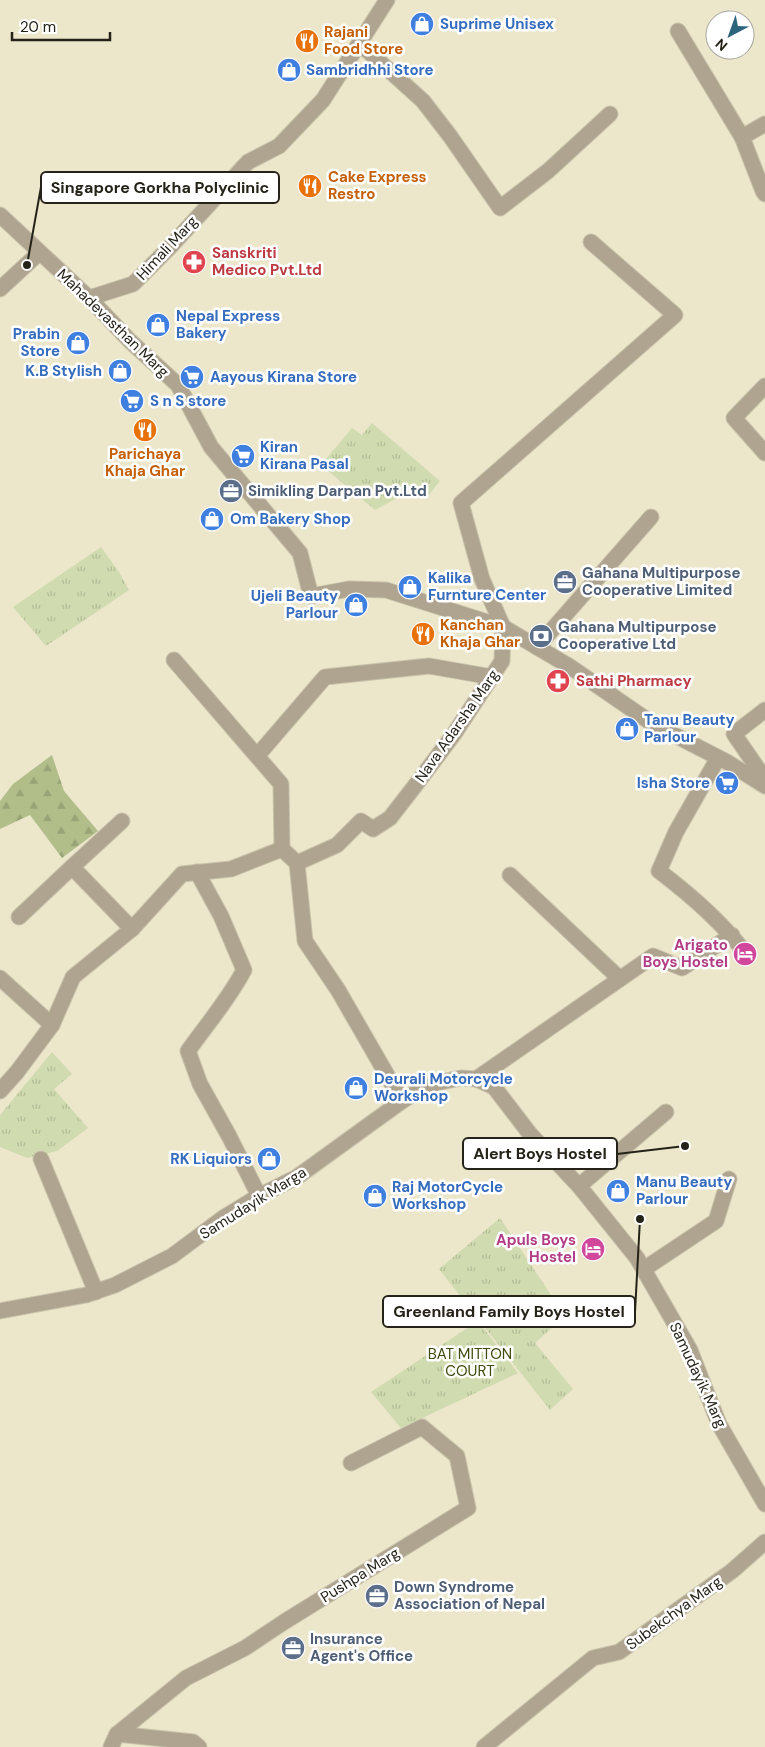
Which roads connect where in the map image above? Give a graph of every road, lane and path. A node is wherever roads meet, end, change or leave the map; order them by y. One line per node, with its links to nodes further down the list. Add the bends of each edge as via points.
1 (387, 0): 3 (street, Himali Marg)
2 (678, 31): 6 (street)
3 (358, 43): 4 (street, via 423,101 500,208 548,171); 12 (street, Himali Marg, via 323,100 279,146 248,162 133,284)
4 (610, 114)
5 (765, 124): 6 (street)
6 (742, 137): 7 (street)
7 (765, 194)
8 (0, 215): 10 (street, Mahadevasthan Marg)
9 (591, 242): 16 (street, Nava Adarsha Marg, via 675,315 461,503 482,579)
10 (39, 253): 11 (street); 12 (street, Mahadevasthan Marg)
11 (0, 289)
12 (89, 298): 16 (street, Mahadevasthan Marg, via 178,385 211,447 300,553 311,596 349,589 386,590)
13 (765, 386): 14 (street, via 734,418)
14 (765, 453)
15 (651, 518): 17 (street)
16 (503, 627): 17 (street, Mahadevasthan Marg); 19 (street, Nava Adarsha Marg, via 502,661)
17 (537, 647): 22 (street, Mahadevasthan Marg, via 654,724)
18 (174, 660): 21 (street)
19 (492, 677): 21 (street, via 429,666 325,678); 27 (street, Nava Adarsha Marg, via 390,818 373,829 360,821 337,845)
20 (765, 710): 23 (street, via 734,734)
21 (257, 756): 26 (street, via 281,784)
22 (718, 758): 24 (street, Mahadevasthan Marg); 33 (street, via 676,832 659,871)
23 (765, 779)
24 (765, 786)
25 (122, 821): 28 (street)
26 (282, 849): 27 (street); 29 (street, via 231,869)
27 (296, 864): 40 (street, via 305,941 338,990)
28 (72, 867): 31 (street); 32 (street)
29 (197, 872): 32 (street, via 182,874); 45 (street, via 221,916 244,970 233,991 188,1052 200,1084)
30 (510, 875): 36 (street)
31 (19, 917)
32 (132, 929): 37 (street, via 73,977)
33 (732, 935): 34 (street); 36 (street, via 682,968 653,956)
34 (747, 954)
35 (0, 978): 37 (street)
36 (620, 979): 38 (street)
37 (52, 1025): 39 (street)
38 (476, 1079): 40 (street, Samudayik Marga, via 441,1082); 44 (street, Samudayik Marg, via 494,1087 530,1134)
39 (0, 1091)
40 (402, 1101): 45 (street, Samudayik Marga, via 297,1177)
41 (666, 1112): 44 (street)
42 (41, 1159): 47 (street)
43 (730, 1179): 46 (street, via 716,1221)
44 (579, 1186): 46 (street, Samudayik Marg)
45 (259, 1196): 47 (street, Samudayik Marga, via 172,1256)
46 (644, 1269): 50 (street, Samudayik Marg, via 690,1350 719,1424)
47 (96, 1292): 48 (street, Samudayik Marga)
48 (0, 1311)
49 (351, 1463): 52 (street, Pushpa Marg, via 422,1427 457,1456 468,1508 245,1648 186,1678)
50 (765, 1504)
51 (765, 1542): 54 (street, Subekchya Marg, via 732,1571 619,1652 593,1658)
52 (114, 1741): 53 (street, via 193,1742)
53 (199, 1747)
54 (484, 1747)

